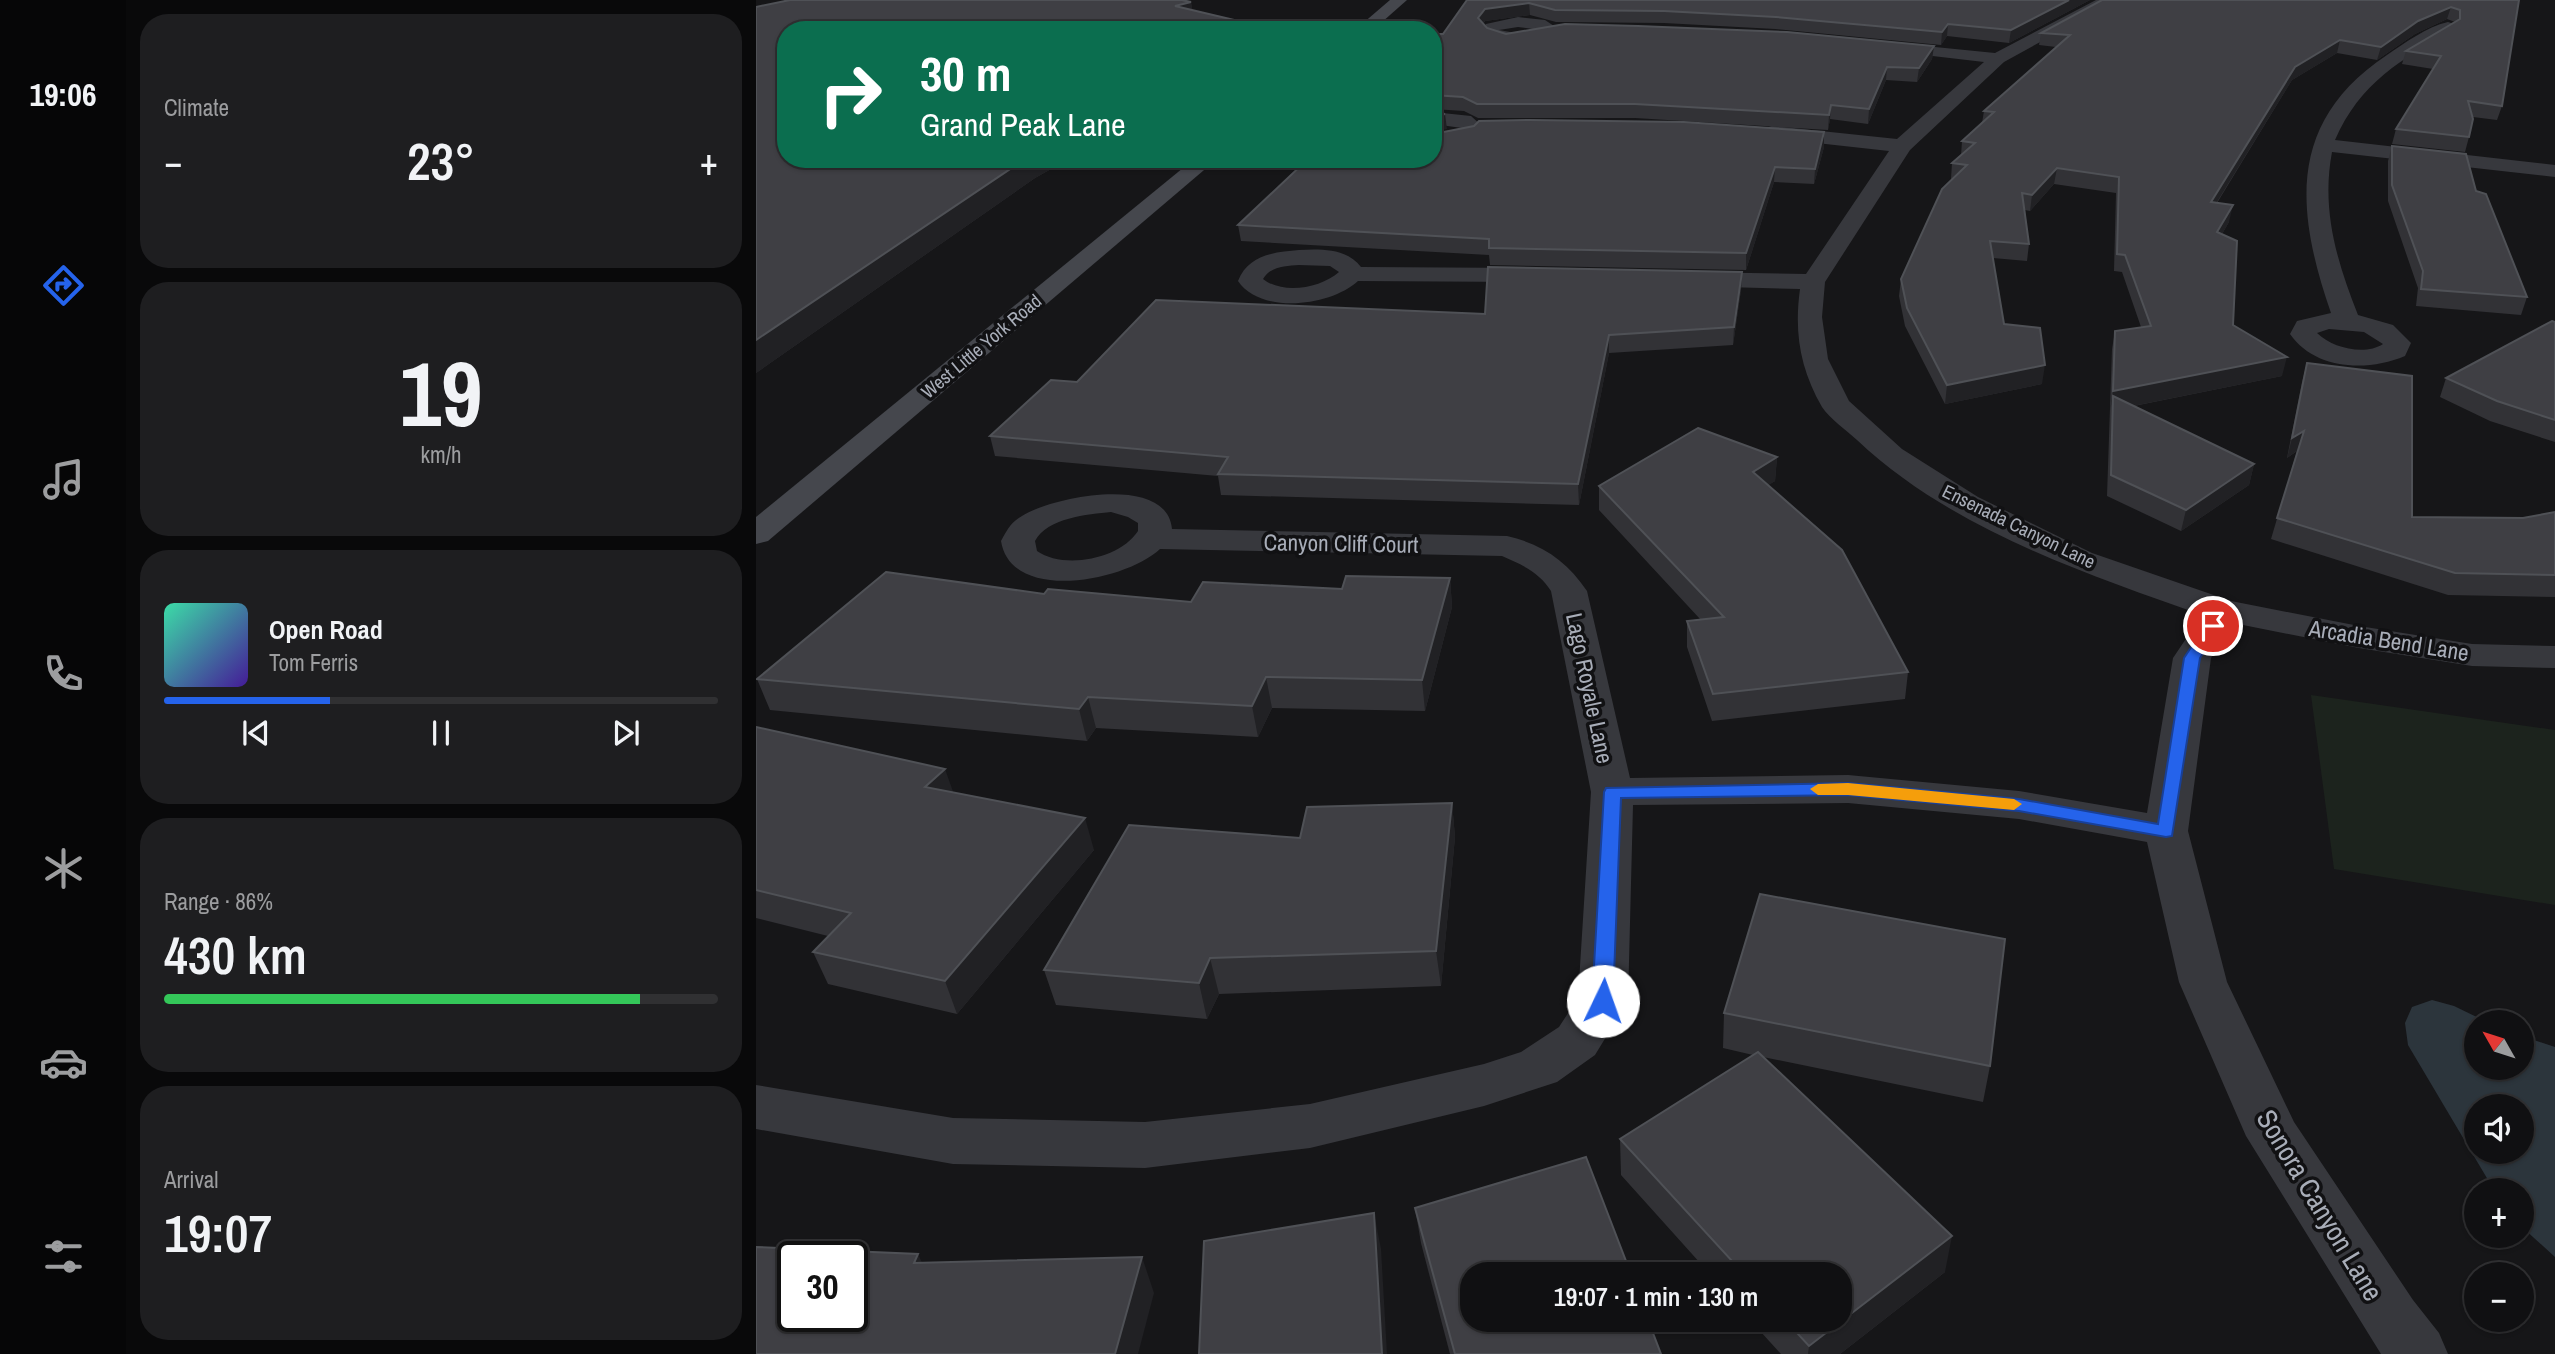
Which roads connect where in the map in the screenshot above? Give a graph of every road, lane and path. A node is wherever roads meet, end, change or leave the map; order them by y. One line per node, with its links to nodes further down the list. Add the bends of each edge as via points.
1 (1399, 0): 3 (main road)
2 (2108, 0): 6 (street, Ensenada Canyon Lane)
3 (1374, 21)
4 (2448, 27): 12 (street, via 2412,44 2361,82 2338,111)
5 (1863, 43): 6 (street)
6 (1998, 58): 13 (street, Ensenada Canyon Lane)
7 (1442, 118): 9 (street, via 1455,118)
8 (1498, 125): 9 (street)
9 (1473, 127): 11 (street, via 1466,134)
10 (1758, 131): 13 (street)
11 (1442, 138)
12 (2322, 145): 15 (street); 20 (street, via 2315,169 2316,203 2325,255)
13 (1902, 146): 19 (street, Ensenada Canyon Lane)
14 (1196, 168): 21 (main road, West Little York Road)
15 (2555, 171)
16 (1352, 274): 17 (street)
17 (1567, 275)
18 (1662, 278): 19 (street)
19 (1813, 282): 24 (street, Ensenada Canyon Lane, via 1814,359 1836,405 1891,456 1966,504 2080,560)
20 (2347, 322)
21 (756, 534)
22 (1151, 540): 23 (street, Canyon Cliff Court, via 1507,546)
23 (1530, 555): 26 (street, Lago Royale Lane, via 1559,573 1569,592)
24 (2223, 610): 25 (street, Arcadia Bend Lane, via 2472,655); 27 (street, Sonora Canyon Lane, via 2192,658)
25 (2555, 657)
26 (1612, 792): 27 (street, via 1848,789 2019,805); 28 (street, Lago Royale Lane, via 1603,1001 1577,1041 1539,1067 1485,1085 1310,1126 1145,1146 953,1141)
27 (2166, 831): 29 (street, Sonora Canyon Lane, via 2203,982 2273,1136)
28 (756, 1107)
29 (2417, 1354)

